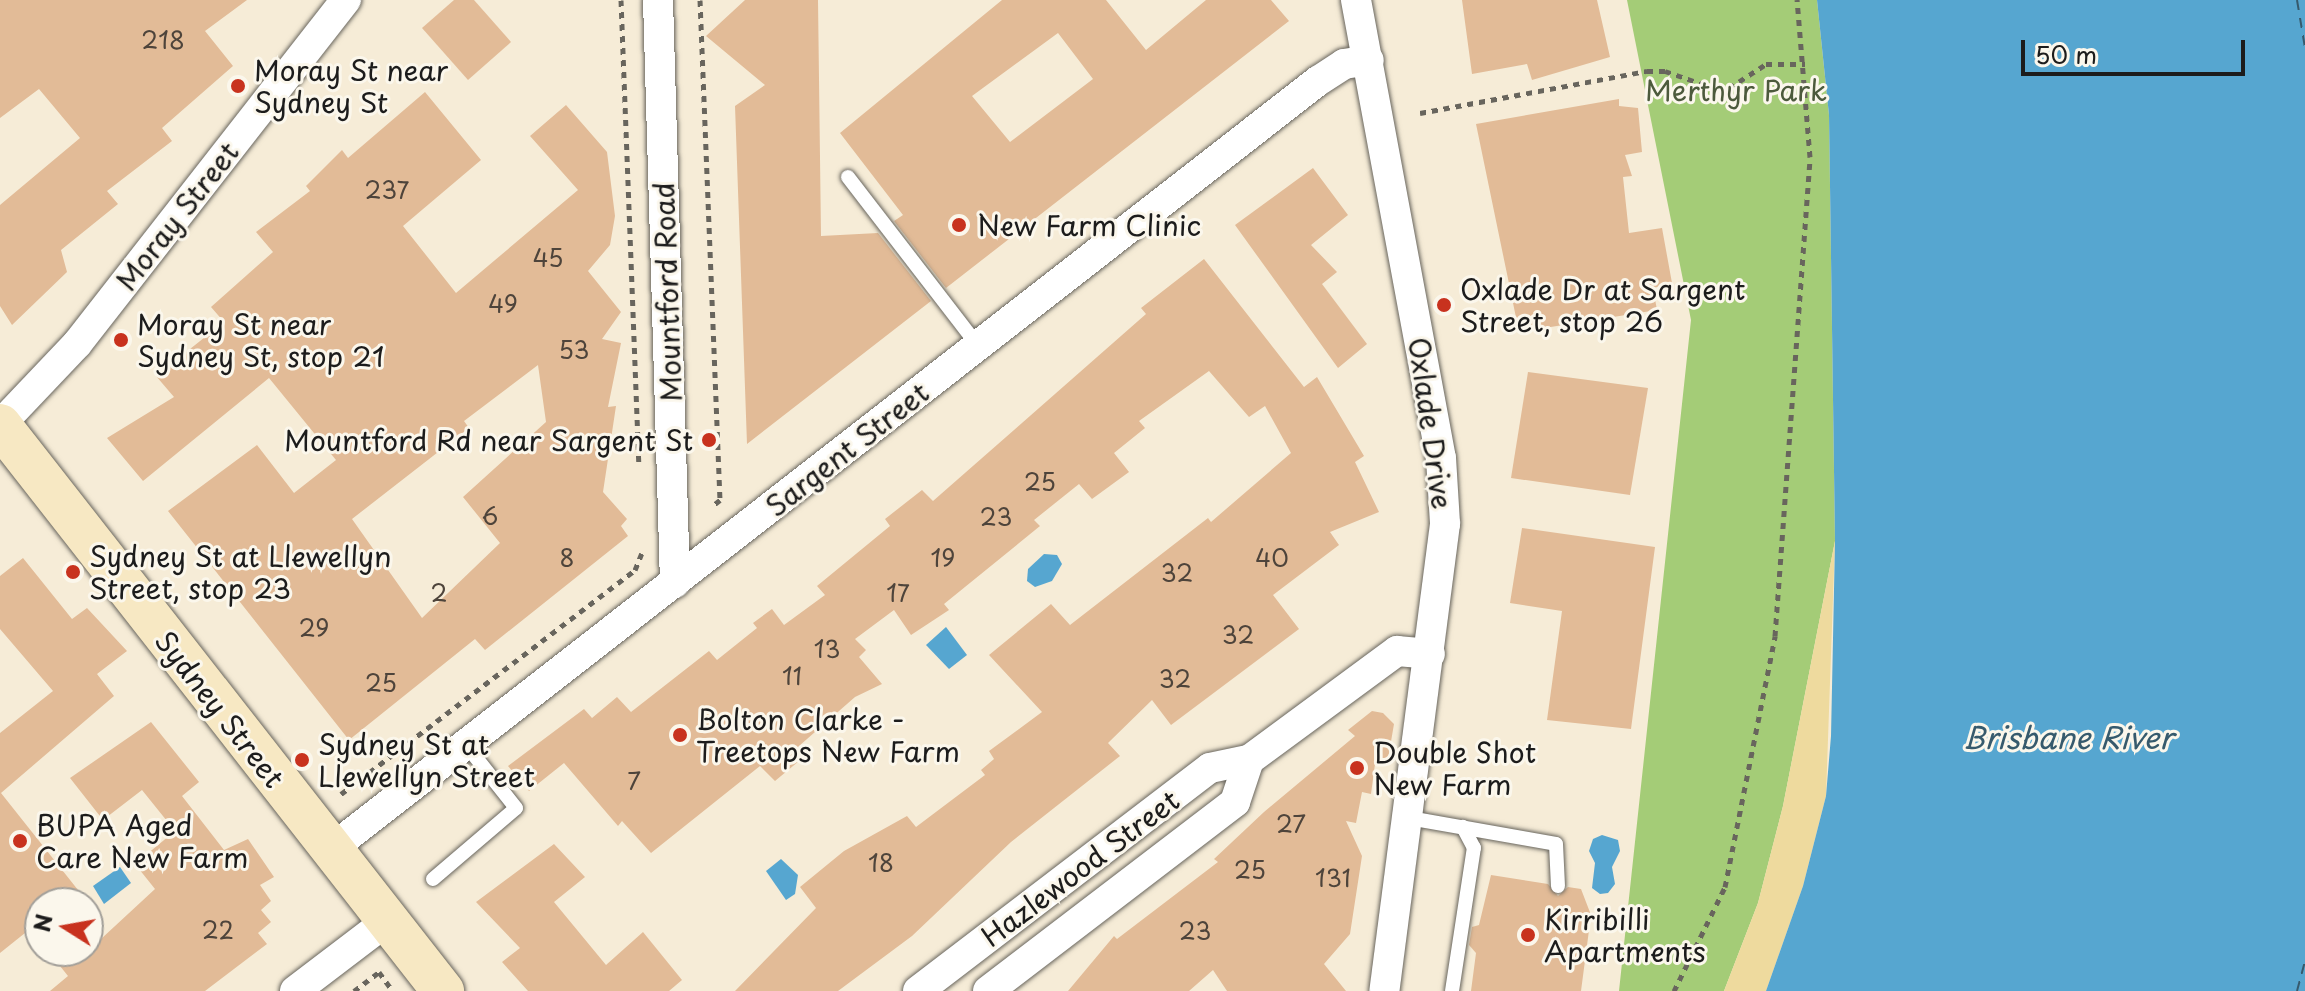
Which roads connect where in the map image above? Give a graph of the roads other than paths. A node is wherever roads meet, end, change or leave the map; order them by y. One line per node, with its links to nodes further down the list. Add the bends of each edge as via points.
1 (346, 0): 7 (street, Moray Street, via 77,344)
2 (658, 0): 8 (street, Mountford Road)
3 (1356, 0): 4 (street, Oxlade Drive)
4 (1369, 60): 6 (street, Sargent Street, via 1344,64 1318,81); 9 (street, Oxlade Drive, via 1441,458 1445,524)
5 (848, 177): 6 (lane)
6 (978, 346): 8 (street, Sargent Street)
7 (0, 425): 14 (street, Sydney Street)
8 (675, 583): 10 (street, Sargent Street)
9 (1430, 654): 11 (street, Hazlewood Street, via 1394,653); 12 (street, Oxlade Drive)
10 (466, 745): 14 (street, Sargent Street); 15 (lane, via 516,808)
11 (1249, 760): 20 (street, Hazlewood Street, via 1210,768); 21 (street, Hazlewood Street, via 1235,802)
12 (1409, 818): 13 (lane); 22 (street, Oxlade Drive)
13 (1463, 827): 16 (lane, via 1556,844); 23 (lane, via 1474,848)
14 (330, 850): 17 (street, Sydney Street)
15 (433, 879)
16 (1558, 886)
17 (387, 921): 18 (street); 19 (street, Sydney Street)
18 (295, 991)
19 (443, 991)
20 (918, 991)
21 (988, 991)
22 (1384, 991)
23 (1452, 991)

